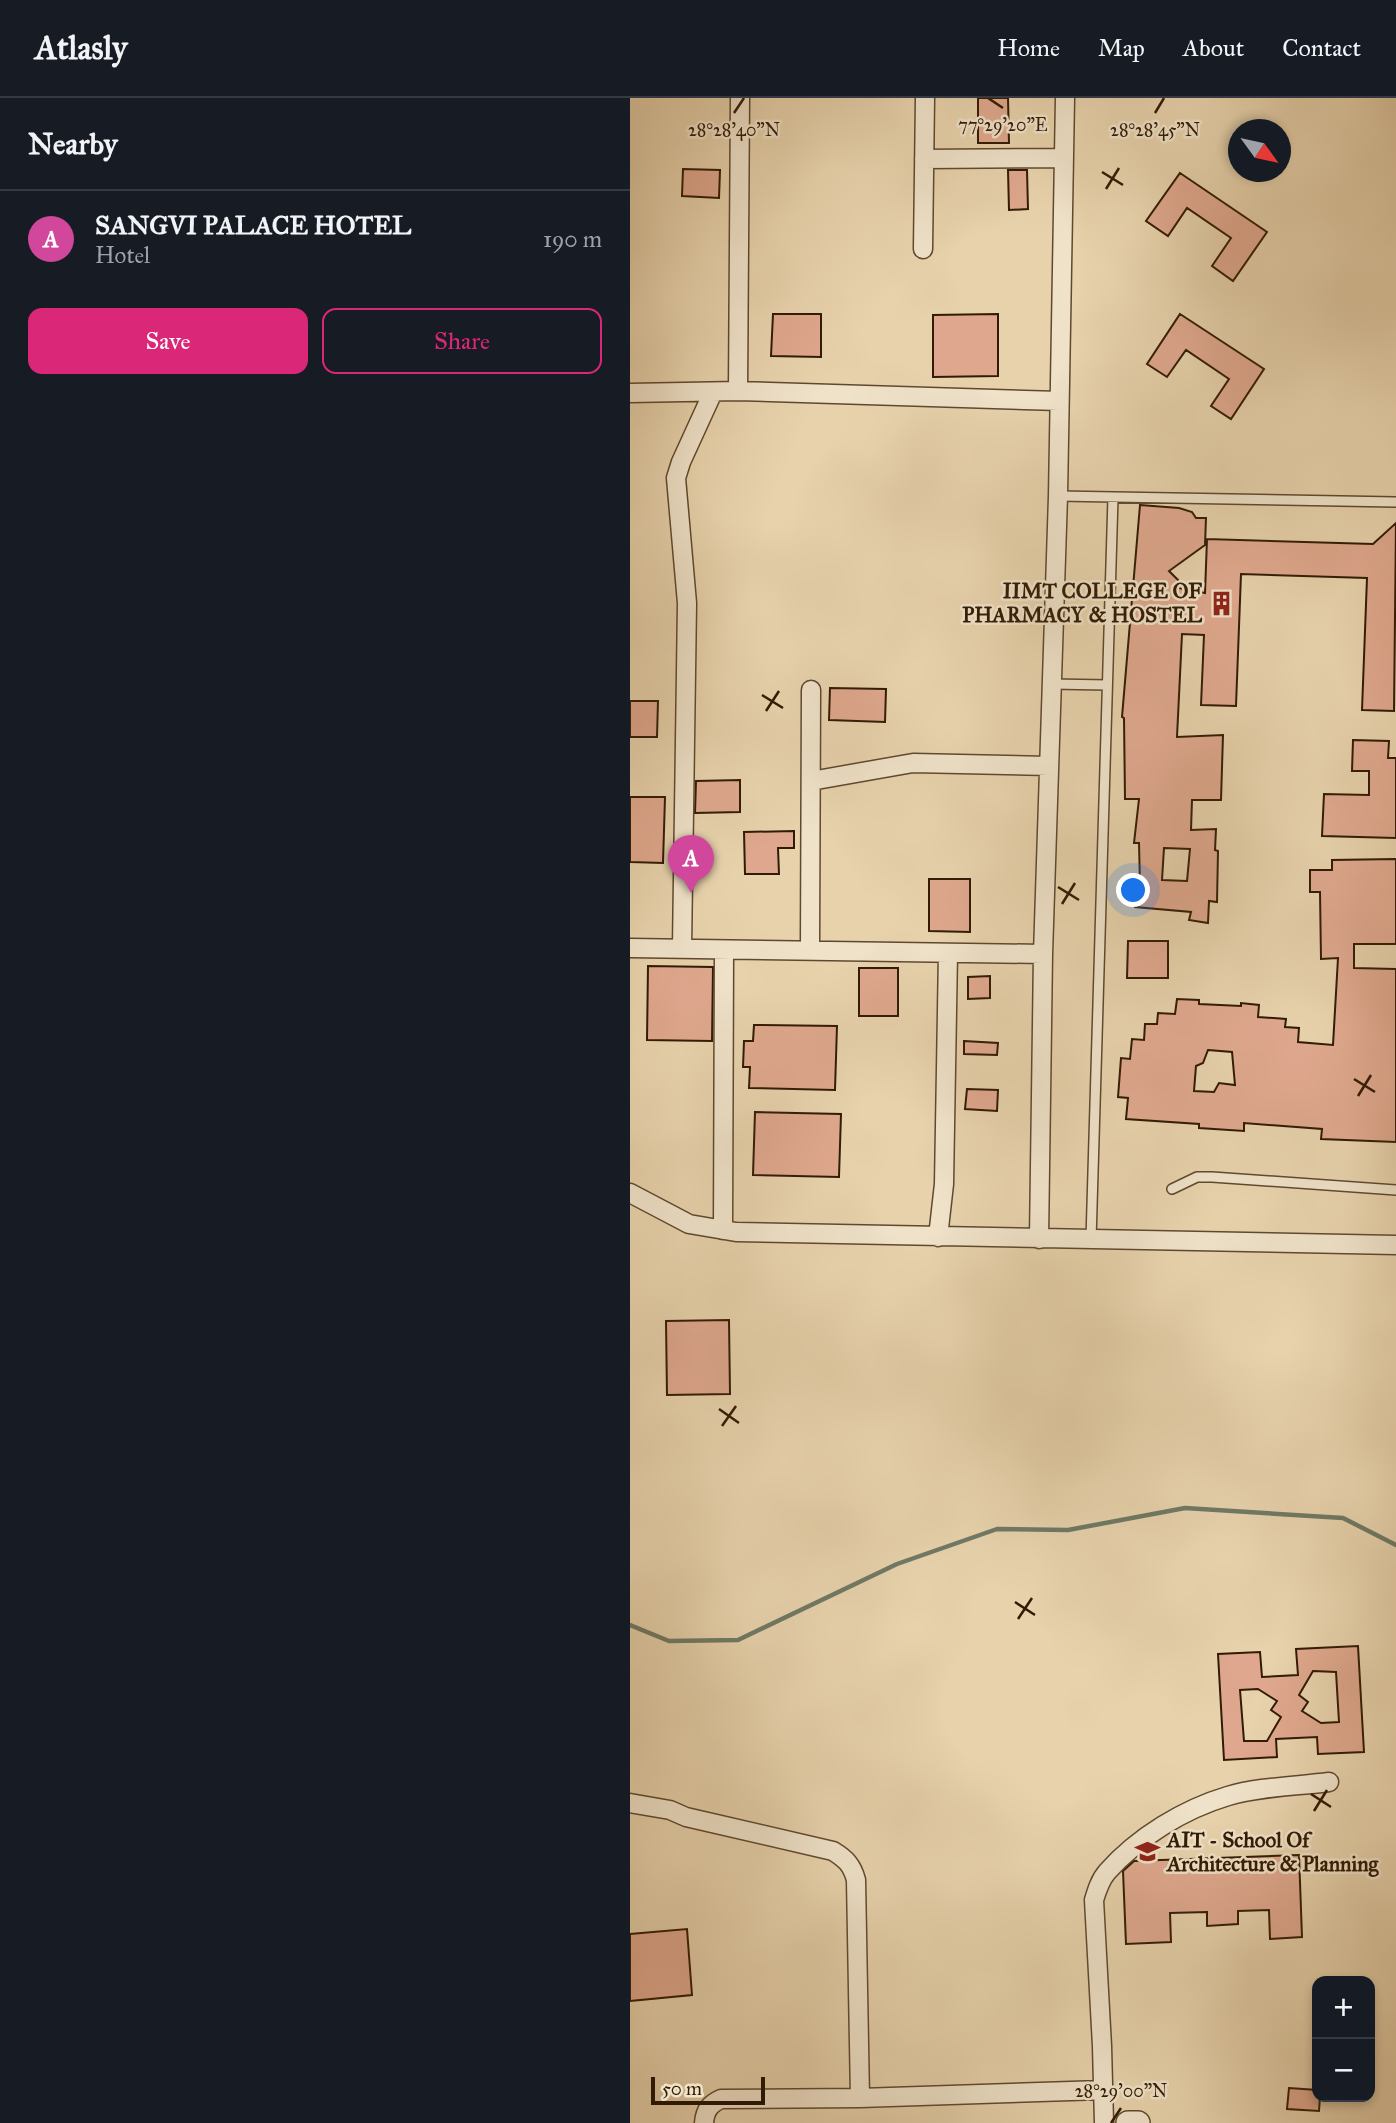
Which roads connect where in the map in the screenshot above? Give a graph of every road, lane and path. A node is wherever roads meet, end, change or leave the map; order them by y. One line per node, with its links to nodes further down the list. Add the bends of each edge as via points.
1 (740, 98): 7 (street)
2 (925, 98): 5 (street)
3 (1065, 98): 4 (street)
4 (1062, 158): 5 (street); 10 (street)
5 (924, 159): 6 (street)
6 (923, 249)
7 (738, 391): 8 (street); 10 (street)
8 (713, 392): 9 (street); 20 (street, via 676,478 687,603)
9 (630, 393)
10 (1059, 401): 11 (street)
11 (1058, 496): 12 (lane); 14 (street)
12 (1113, 497): 13 (lane); 15 (lane)
13 (1396, 502)
14 (1052, 684): 15 (lane); 17 (street)
15 (1107, 685): 31 (lane)
16 (811, 690): 18 (street)
17 (1049, 766): 18 (street, via 913,763); 24 (street)
18 (811, 781): 21 (street)
19 (630, 948): 20 (street)
20 (682, 948): 22 (street)
21 (810, 950): 22 (street); 23 (street)
22 (724, 951): 28 (street)
23 (948, 953): 24 (street); 29 (street, via 944,1184)
24 (1043, 954): 30 (street)
25 (1172, 1189): 26 (lane, via 1197,1177 1212,1177)
26 (1396, 1190)
27 (630, 1193): 28 (street, via 689,1224)
28 (723, 1230): 29 (street)
29 (938, 1237): 30 (street)
30 (1039, 1239): 31 (street)
31 (1091, 1240): 32 (street)
32 (1396, 1245)
33 (1329, 1782): 35 (street, via 1229,1796 1155,1830 1106,1872 1094,1900)
34 (630, 1803): 36 (street, via 833,1851 845,1858 856,1880)
35 (1102, 2090): 36 (street); 38 (street)
36 (860, 2098): 37 (street, via 721,2099 711,2104)
37 (704, 2123)
38 (1104, 2123)
39 (1128, 2123): 40 (street)
40 (1138, 2123)

